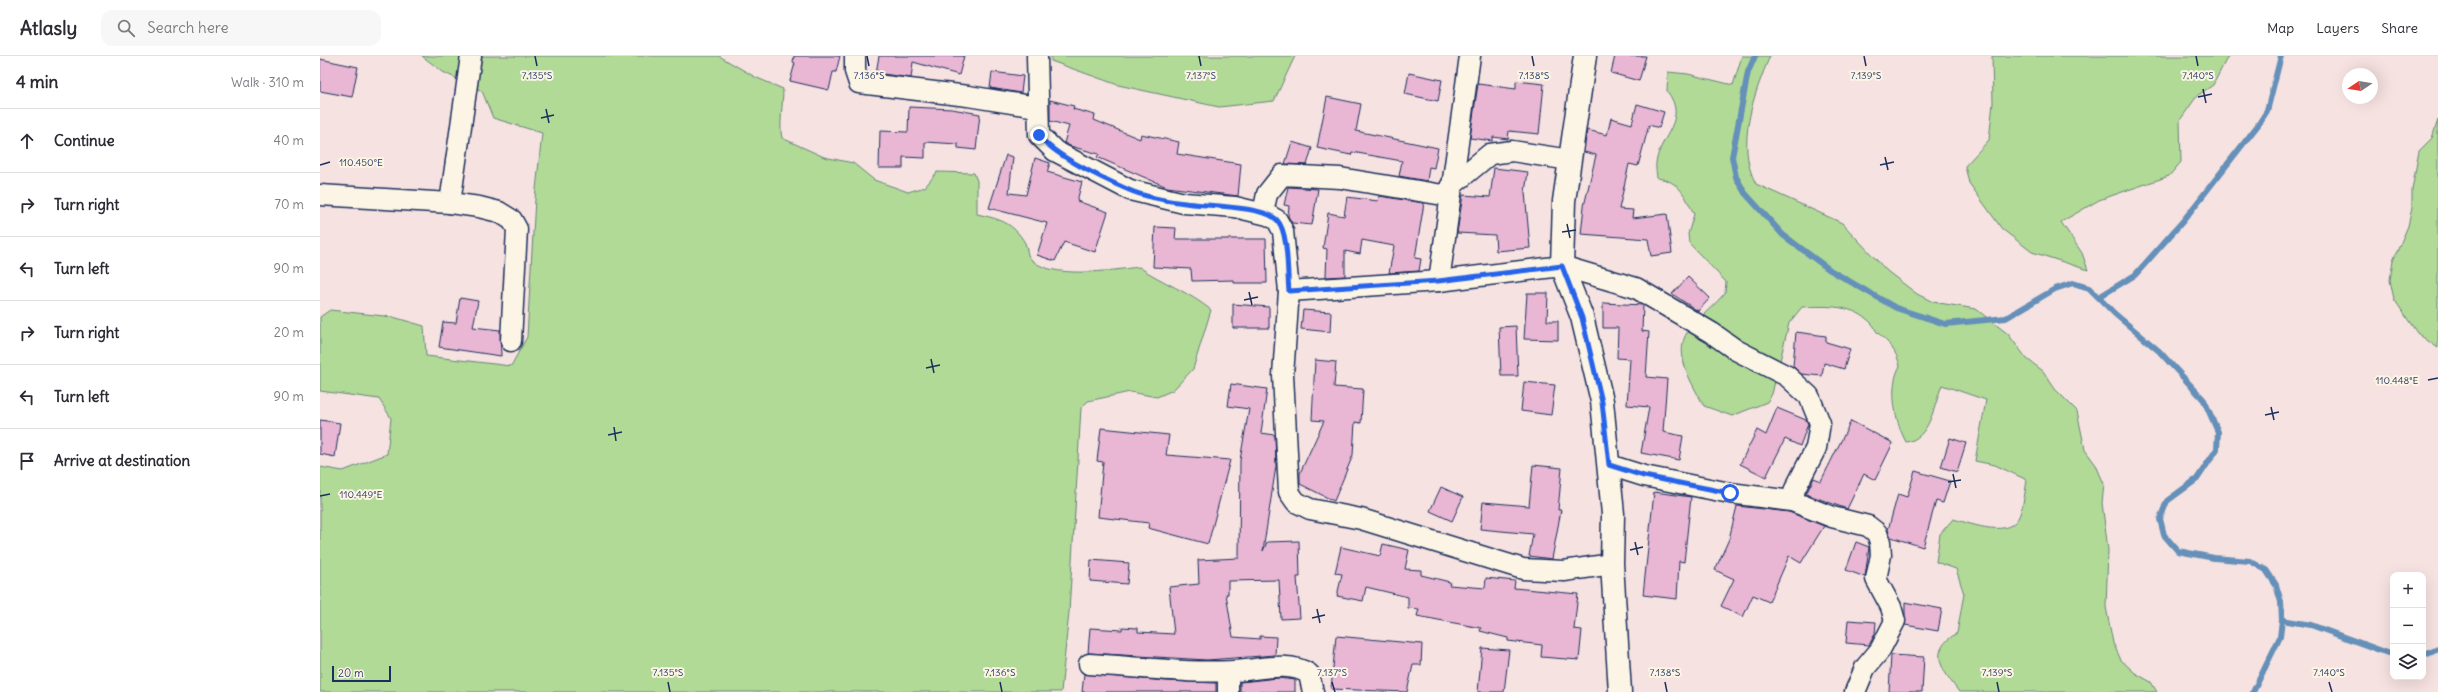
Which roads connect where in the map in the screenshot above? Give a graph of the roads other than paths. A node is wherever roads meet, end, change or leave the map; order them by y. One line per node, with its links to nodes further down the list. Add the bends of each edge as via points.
1 (471, 56): 10 (street)
2 (855, 56): 6 (street, via 855,71 859,83 960,94)
3 (1037, 56): 6 (street)
4 (1470, 56): 8 (street)
5 (1585, 56): 7 (street)
6 (1037, 107): 11 (street, via 1039,135 1048,146 1130,190 1184,203 1236,207)
7 (1570, 160): 8 (street, via 1512,151 1490,154); 12 (street, via 1564,202)
8 (1450, 191): 11 (street, via 1340,178 1282,175 1267,194); 13 (street)
9 (320, 195): 10 (street)
10 (450, 203): 15 (street, via 499,212 512,220 517,229)
11 (1263, 214): 14 (street, via 1277,220 1284,231)
12 (1562, 266): 13 (street); 16 (street, via 1582,318 1602,402); 17 (street, via 1636,288 1659,300 1736,350 1787,376 1809,396 1820,423 1816,448 1795,489)
13 (1438, 281): 14 (street)
14 (1289, 291): 18 (street, via 1283,374 1289,492 1296,502 1310,509 1361,519 1523,569 1564,571)
15 (511, 341)
16 (1609, 465): 17 (street, via 1644,476 1730,493); 18 (street, via 1613,514)
17 (1792, 501): 24 (street, via 1832,517 1868,526 1877,533 1881,555 1876,579 1891,607 1895,621 1880,650 1865,668)
18 (1612, 564): 23 (street)
19 (1089, 664): 20 (street)
20 (1228, 672): 21 (street); 22 (street, via 1276,667 1296,668 1309,674)
21 (1228, 692)
22 (1313, 692)
23 (1620, 692)
24 (1855, 692)

